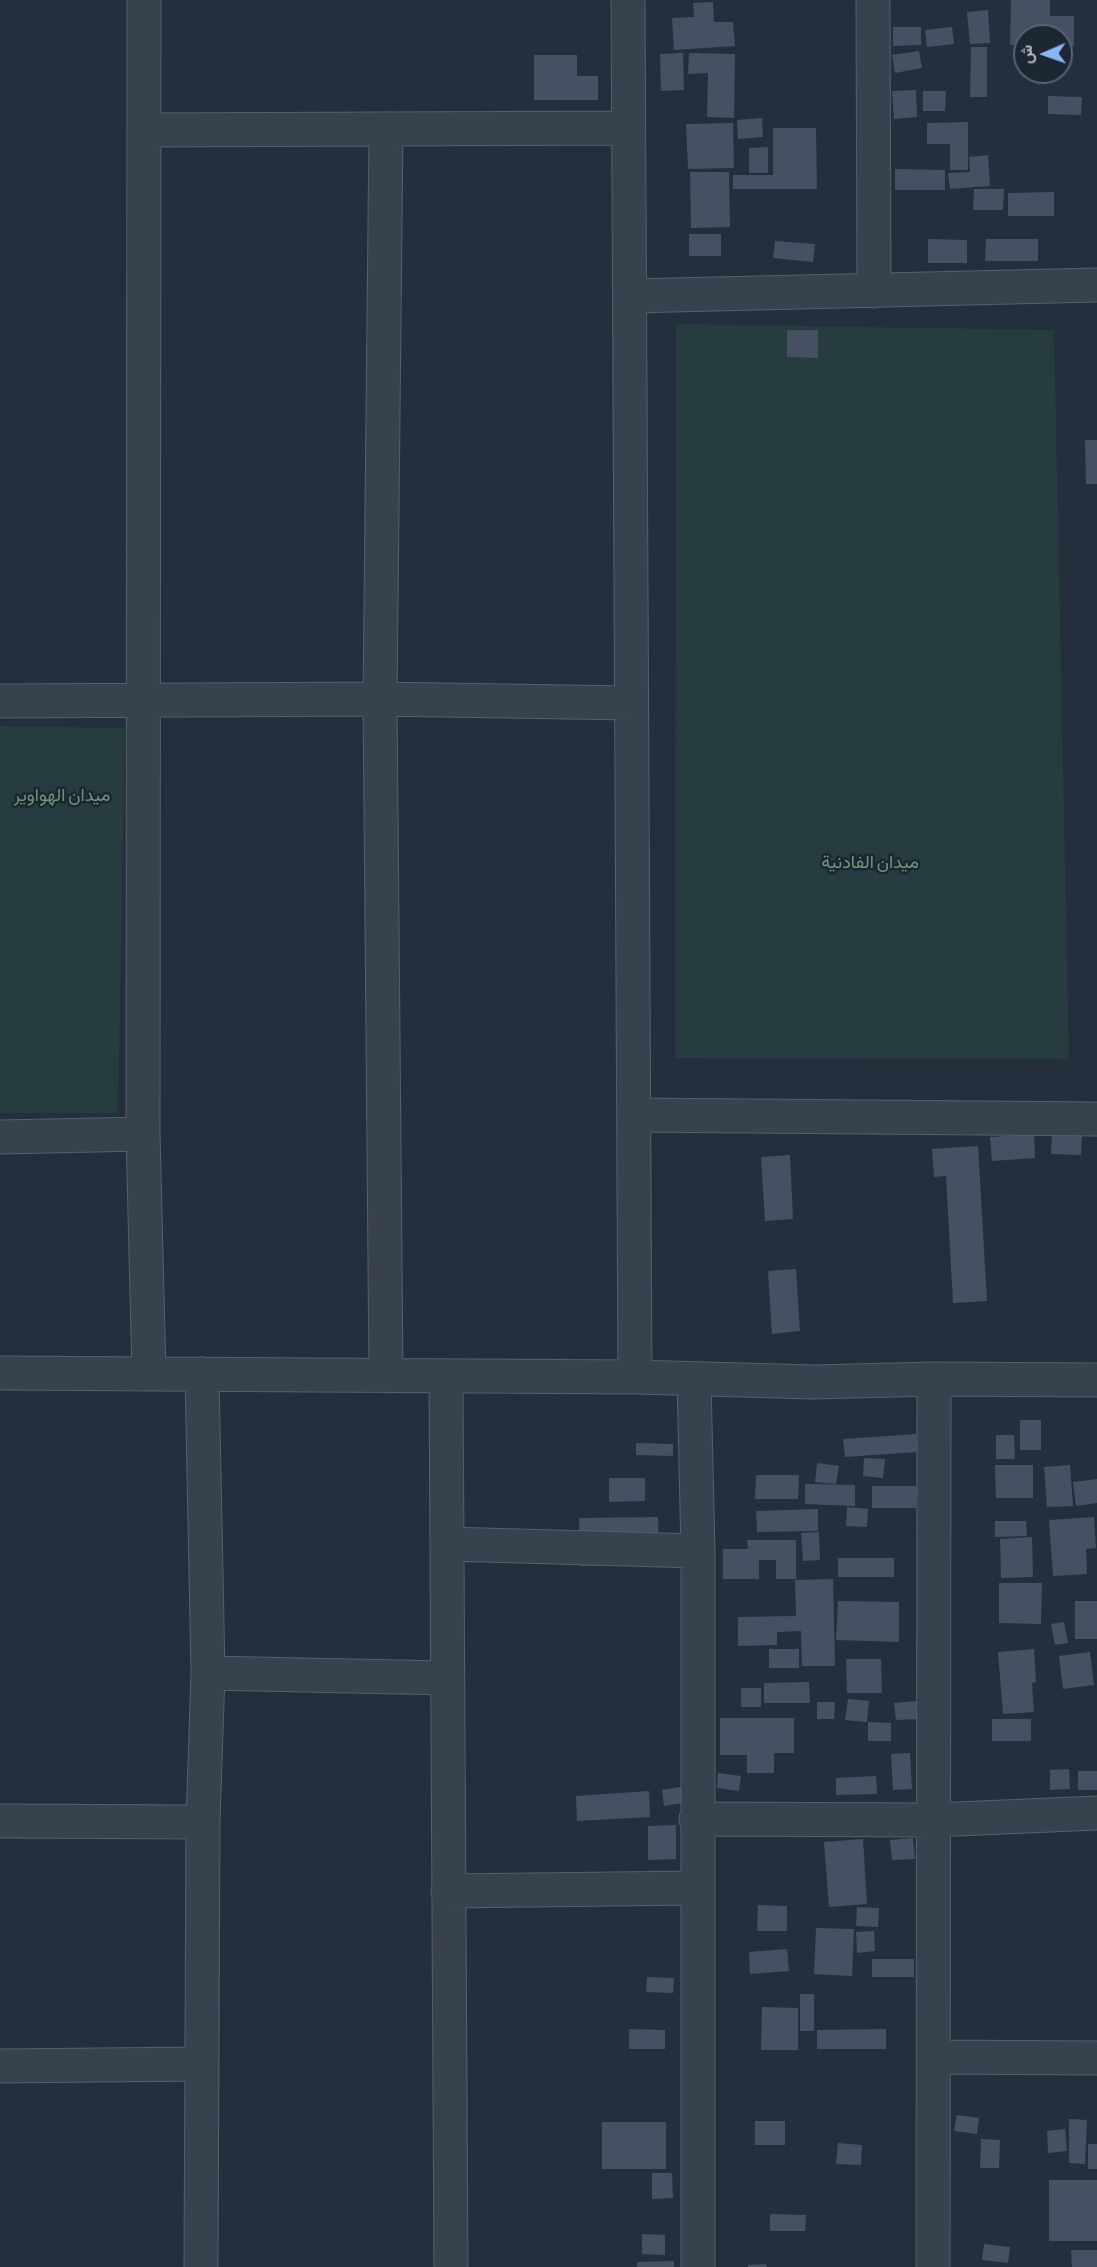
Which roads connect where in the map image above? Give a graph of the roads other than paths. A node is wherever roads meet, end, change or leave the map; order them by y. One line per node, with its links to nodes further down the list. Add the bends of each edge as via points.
1 (144, 0): 6 (street)
2 (628, 0): 4 (street)
3 (873, 0): 8 (street)
4 (628, 128): 5 (street); 9 (street)
5 (386, 129): 6 (street); 10 (street)
6 (145, 130): 12 (street)
7 (1097, 285): 8 (street)
8 (874, 291): 9 (street)
9 (630, 296): 13 (street)
10 (380, 699): 12 (street); 13 (street); 21 (street)
11 (0, 701): 12 (street)
12 (145, 701): 16 (street)
13 (631, 703): 14 (street)
14 (634, 1114): 15 (street); 23 (street)
15 (1097, 1119)
16 (143, 1134): 17 (street); 19 (street)
17 (0, 1137)
18 (0, 1373): 19 (street)
19 (149, 1374): 20 (street)
20 (202, 1374): 21 (street); 29 (street)
21 (386, 1375): 22 (street)
22 (446, 1376): 23 (street); 27 (street)
23 (635, 1377): 25 (street)
24 (934, 1379): 25 (street); 26 (street); 33 (street)
25 (694, 1380): 28 (street)
26 (1097, 1380)
27 (447, 1544): 28 (street); 30 (street)
28 (698, 1551): 32 (street)
29 (208, 1673): 30 (street); 35 (street)
30 (447, 1678): 37 (street)
31 (1097, 1813): 33 (street)
32 (696, 1819): 33 (street); 36 (street)
33 (934, 1820): 38 (street)
34 (0, 1821): 35 (street)
35 (203, 1822): 40 (street)
36 (697, 1888): 37 (street); 44 (street)
37 (448, 1891): 43 (street)
38 (934, 2057): 39 (street); 45 (street)
39 (1097, 2058)
40 (201, 2064): 41 (street); 42 (street)
41 (0, 2066)
42 (201, 2267)
43 (451, 2267)
44 (698, 2267)
45 (933, 2267)

